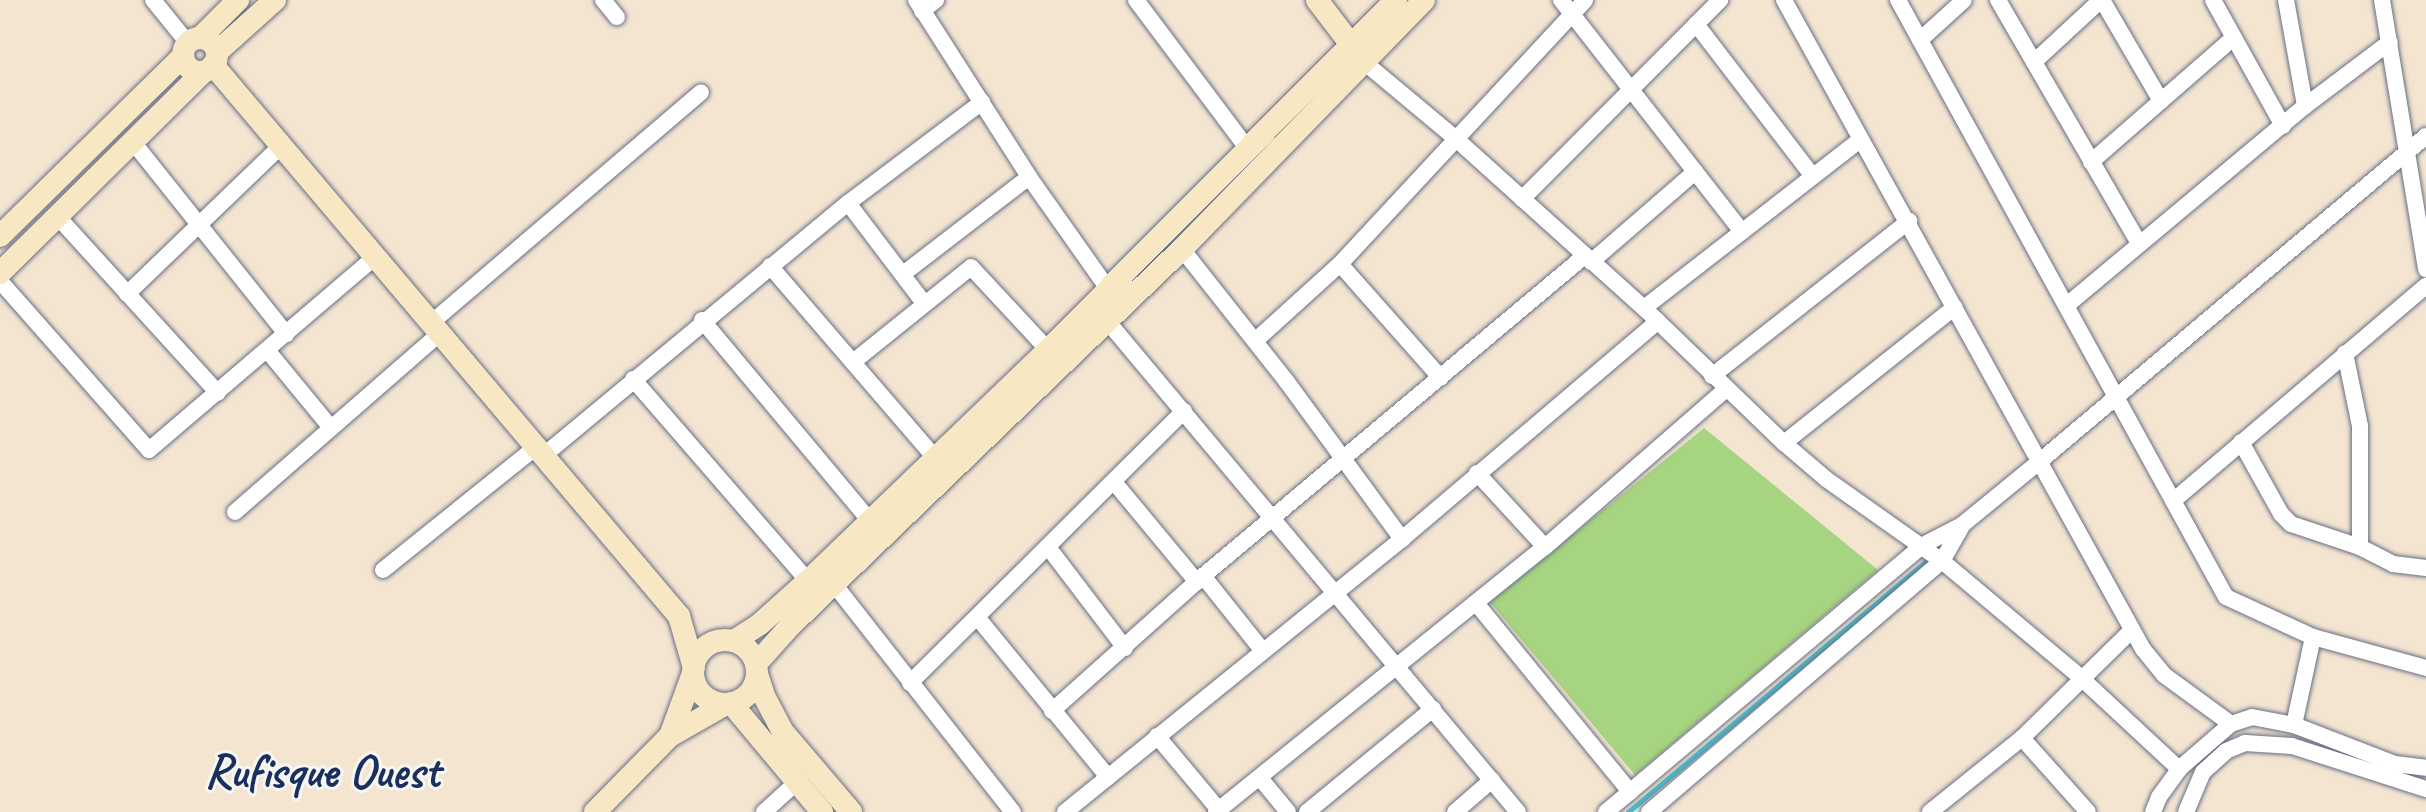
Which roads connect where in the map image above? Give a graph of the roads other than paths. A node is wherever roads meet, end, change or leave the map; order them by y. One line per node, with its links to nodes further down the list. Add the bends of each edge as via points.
1 (153, 0): 27 (street)
2 (238, 0): 27 (street)
3 (275, 0): 27 (street)
4 (603, 0): 22 (street)
5 (1136, 0): 41 (street)
6 (1317, 0): 28 (street)
7 (1396, 0): 28 (street)
8 (1424, 0): 28 (street)
9 (1561, 0): 21 (street)
10 (1585, 0): 21 (street)
11 (1720, 0): 23 (street)
12 (1786, 0): 38 (street)
13 (1898, 0): 25 (street)
14 (1964, 0): 25 (street)
15 (1998, 0): 29 (street)
16 (2101, 0): 29 (street); 32 (street)
17 (2213, 0): 24 (street)
18 (2286, 0): 34 (street)
19 (2382, 0): 26 (street)
20 (925, 4): 33 (street)
21 (1572, 14): 30 (street); 37 (street)
22 (617, 17)
23 (1696, 24): 30 (street); 45 (street)
24 (2233, 38): 32 (street); 35 (street)
25 (1920, 40): 68 (street)
26 (2390, 42): 34 (street); 42 (street)
27 (201, 54): 39 (street); 40 (street); 53 (street)
28 (1358, 54): 37 (street); 41 (street); 55 (street)
29 (2034, 62): 43 (street)
30 (1631, 89): 44 (street); 47 (street)
31 (701, 92): 74 (street)
32 (2161, 101): 43 (street)
33 (982, 102): 46 (street); 48 (street)
34 (2305, 106): 35 (street)
35 (2283, 126): 54 (street)
36 (2426, 136): 42 (street)
37 (1455, 138): 47 (street); 58 (street)
38 (1861, 139): 45 (street); 50 (street)
39 (133, 142): 49 (street); 51 (street)
40 (281, 146): 51 (street); 56 (street)
41 (1247, 148): 65 (street)
42 (2406, 153): 60 (street); 86 (street)
43 (2091, 162): 54 (street)
44 (1695, 172): 52 (street); 57 (street)
45 (1812, 175): 52 (street)
46 (1029, 177): 62 (street); 65 (street)
47 (1522, 199): 57 (street)
48 (848, 203): 59 (street); 62 (street)
49 (57, 216): 61 (street); 66 (street)
50 (1909, 221): 69 (street); 81 (street)
51 (199, 225): 66 (street); 75 (street)
52 (1742, 232): 70 (street)
53 (0, 236)
54 (2139, 243): 68 (street)
55 (1182, 249): 73 (street); 76 (street)
56 (375, 257): 74 (street); 75 (street)
57 (1588, 259): 70 (street); 82 (street)
58 (1340, 264): 76 (street); 82 (street)
59 (770, 266): 71 (street); 80 (street)
60 (2426, 269)
61 (0, 273)
62 (903, 274): 67 (street)
63 (0, 281): 85 (street, via 146,448 153,449)
64 (2426, 286): 79 (street)
65 (1108, 289): 78 (street)
66 (127, 294): 85 (street)
67 (924, 303): 78 (street, via 971,267); 80 (street)
68 (2067, 305): 86 (street)
69 (1955, 307): 90 (street); 94 (street)
70 (1644, 308): 72 (street)
71 (702, 320): 83 (street); 100 (street)
72 (1658, 321): 81 (street); 95 (street)
73 (1108, 322): 87 (street); 112 (street)
74 (435, 328): 88 (street); 91 (street)
75 (286, 334): 77 (street)
76 (1255, 341): 93 (street)
77 (267, 350): 85 (street); 88 (street)
78 (1048, 350): 92 (street)
79 (2345, 353): 89 (street); 106 (street, via 2360,426)
80 (853, 362): 92 (street)
81 (1712, 376): 84 (street)
82 (1441, 378): 93 (street)
83 (633, 379): 91 (street); 111 (street)
84 (1726, 389): 90 (street); 105 (street)
85 (218, 393)
86 (2116, 394): 94 (street); 97 (street)
87 (1184, 411): 96 (street); 99 (street)
88 (331, 428): 98 (street)
89 (2241, 442): 97 (street); 106 (street, via 2291,524)
90 (1784, 443): 103 (street, via 1870,512)
91 (539, 451): 109 (street); 115 (street)
92 (934, 457): 100 (street)
93 (1344, 458): 99 (street); 102 (street)
94 (2039, 462): 101 (street); 117 (street)
95 (1477, 473): 102 (street); 105 (street)
96 (1114, 482): 104 (street); 110 (street)
97 (2173, 501): 118 (street, via 2226,597)
98 (235, 512)
99 (1272, 517): 110 (street); 113 (street)
100 (870, 521): 111 (street)
101 (1962, 525): 103 (street); 107 (street)
102 (1402, 539): 113 (street)
103 (1923, 545): 107 (street); 143 (street)
104 (1048, 547): 116 (street); 120 (street)
105 (1545, 547): 114 (street)
106 (2360, 547): 108 (street, via 2393,564)
107 (1942, 561): 126 (street); 157 (street)
108 (2426, 568)
109 (383, 570)
110 (1200, 579): 120 (street); 121 (street)
111 (808, 581): 119 (street, via 760,624)
112 (834, 584): 124 (street); 127 (street)
113 (1335, 592): 121 (street); 122 (street)
114 (1476, 603): 122 (street); 143 (street)
115 (679, 616): 119 (street); 125 (street)
116 (977, 617): 127 (street); 130 (street)
117 (2132, 630): 126 (street); 131 (street, via 2164,675)
118 (2313, 637): 123 (street); 132 (street)
119 (730, 640): 124 (street, via 746,647); 125 (street, via 708,645)
120 (1125, 648): 130 (street)
121 (1262, 650): 134 (street)
122 (1397, 667): 129 (street); 139 (street)
123 (2426, 668)
124 (756, 669): 128 (street, via 751,690); 149 (street, via 783,732)
125 (694, 671): 128 (street, via 704,695); 133 (street)
126 (2084, 681): 135 (street); 137 (street)
127 (910, 683): 150 (street)
128 (729, 703): 133 (street); 141 (street)
129 (1433, 709): 140 (street); 153 (street)
130 (1052, 711): 138 (street)
131 (2231, 724): 132 (street, via 2252,717); 137 (street)
132 (2294, 725): 136 (street, via 2395,764)
133 (670, 736): 146 (street)
134 (1157, 736): 138 (street); 145 (street)
135 (2022, 738): 144 (street); 158 (street)
136 (2426, 768)
137 (2179, 769): 160 (street)
138 (1108, 777): 151 (street)
139 (1260, 778): 145 (street); 152 (street)
140 (1492, 780): 154 (street); 155 (street)
141 (797, 782): 147 (street); 148 (street)
142 (2426, 789): 161 (street, via 2292,746 2245,743 2226,751 2203,772)
143 (1630, 792): 156 (street)
144 (2082, 806): 159 (street)
145 (1217, 811)
146 (595, 812)
147 (764, 812)
148 (822, 812)
149 (851, 812)
150 (1013, 812)
151 (1065, 812)
152 (1288, 812)
153 (1307, 812)
154 (1455, 812)
155 (1518, 812)
156 (1606, 812)
157 (1649, 812)
158 (1930, 812)
159 (2063, 812)
160 (2153, 812)
161 (2186, 812)

